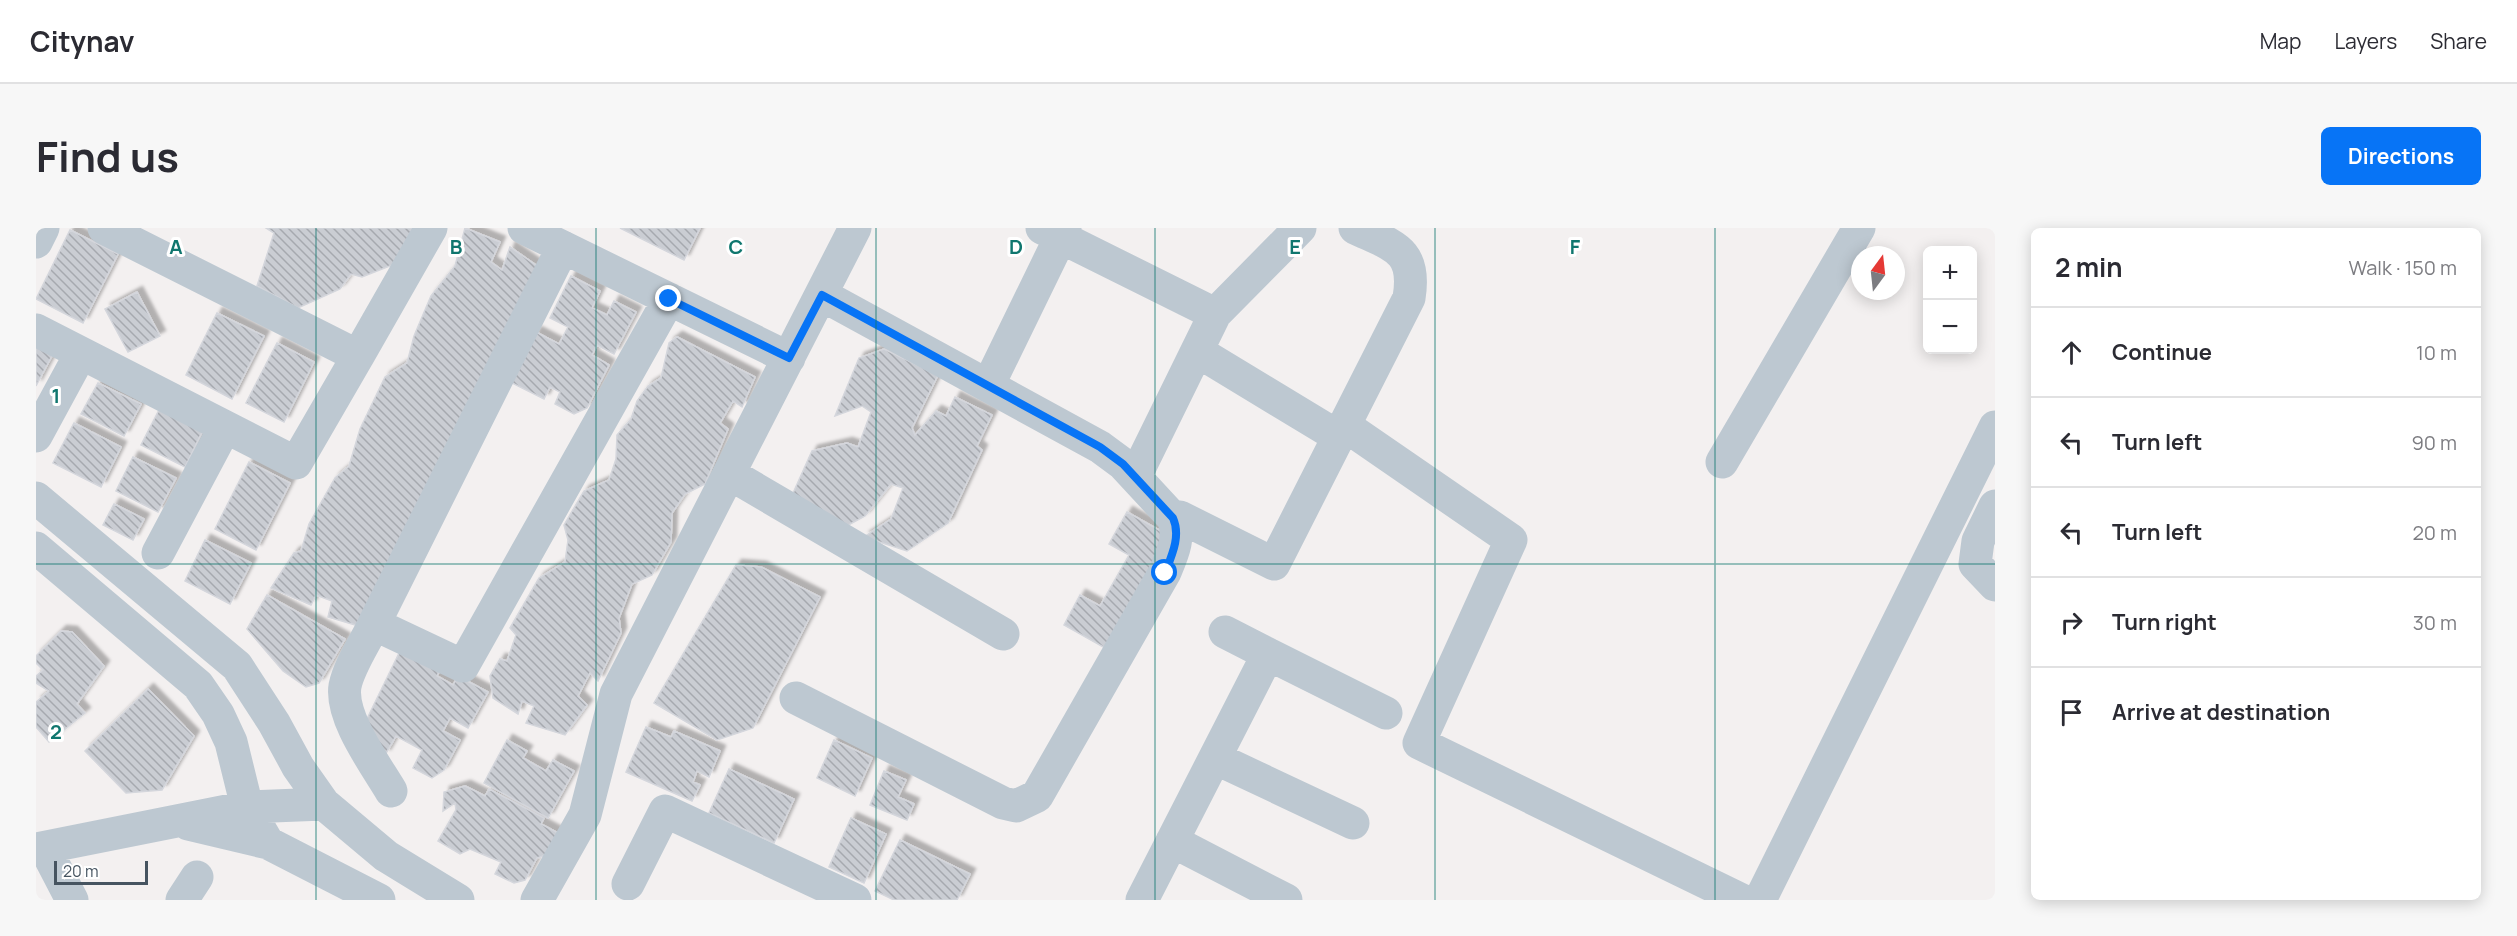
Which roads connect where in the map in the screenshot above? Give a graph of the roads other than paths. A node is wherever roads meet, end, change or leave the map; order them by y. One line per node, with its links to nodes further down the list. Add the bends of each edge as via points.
1 (43, 228): 10 (street)
2 (104, 228): 18 (street)
3 (431, 228): 18 (street)
4 (524, 228): 11 (street)
5 (855, 228): 12 (street)
6 (1300, 228): 14 (street)
7 (1355, 228): 23 (street, via 1396,247 1405,256 1412,278 1409,298)
8 (1859, 228): 25 (street)
9 (1056, 231): 14 (street); 20 (street)
10 (36, 242)
11 (563, 247): 13 (street); 34 (street)
12 (822, 295): 19 (street); 20 (street)
13 (669, 299): 19 (street); 34 (street, via 463,666)
14 (1215, 314): 16 (street)
15 (36, 330): 17 (street)
16 (1197, 351): 23 (street); 27 (street)
17 (81, 353): 21 (street); 24 (street)
18 (358, 356): 21 (street, via 296,463)
19 (789, 358): 26 (street)
20 (988, 386): 27 (street, via 1100,447)
21 (225, 427): 32 (street)
22 (1995, 427): 58 (street)
23 (1342, 431): 30 (street, via 1274,564 1180,517); 57 (street, via 1512,540 1419,743)
24 (36, 436)
25 (1722, 462)
26 (730, 474): 36 (street); 53 (street, via 616,694 585,814)
27 (1135, 477): 30 (street)
28 (36, 498): 42 (street, via 237,666)
29 (1995, 506): 33 (street, via 1978,541 1975,564)
30 (1173, 518): 38 (street, via 1177,527 1174,550 1144,612 1037,796 1016,806 1002,803)
31 (36, 548): 43 (street, via 198,685 231,742)
32 (158, 553)
33 (1995, 585)
34 (374, 624): 41 (street, via 345,685 344,699 348,716)
35 (1225, 632): 37 (street)
36 (1003, 634)
37 (1268, 654): 39 (street); 40 (street)
38 (796, 698)
39 (1386, 713)
40 (1215, 758): 45 (street); 46 (street)
41 (391, 790)
42 (324, 804): 43 (street); 52 (street, via 386,856)
43 (248, 807): 44 (street); 47 (street)
44 (177, 822): 47 (street); 48 (street)
45 (1353, 823)
46 (1172, 841): 55 (street); 56 (street)
47 (268, 843): 50 (street)
48 (40, 848): 51 (street)
49 (628, 884): 54 (street, via 665,811)
50 (363, 896)
51 (70, 899)
52 (458, 900)
53 (537, 900)
54 (855, 900)
55 (1142, 900)
56 (1286, 900)
57 (1742, 900)
58 (1760, 900)

